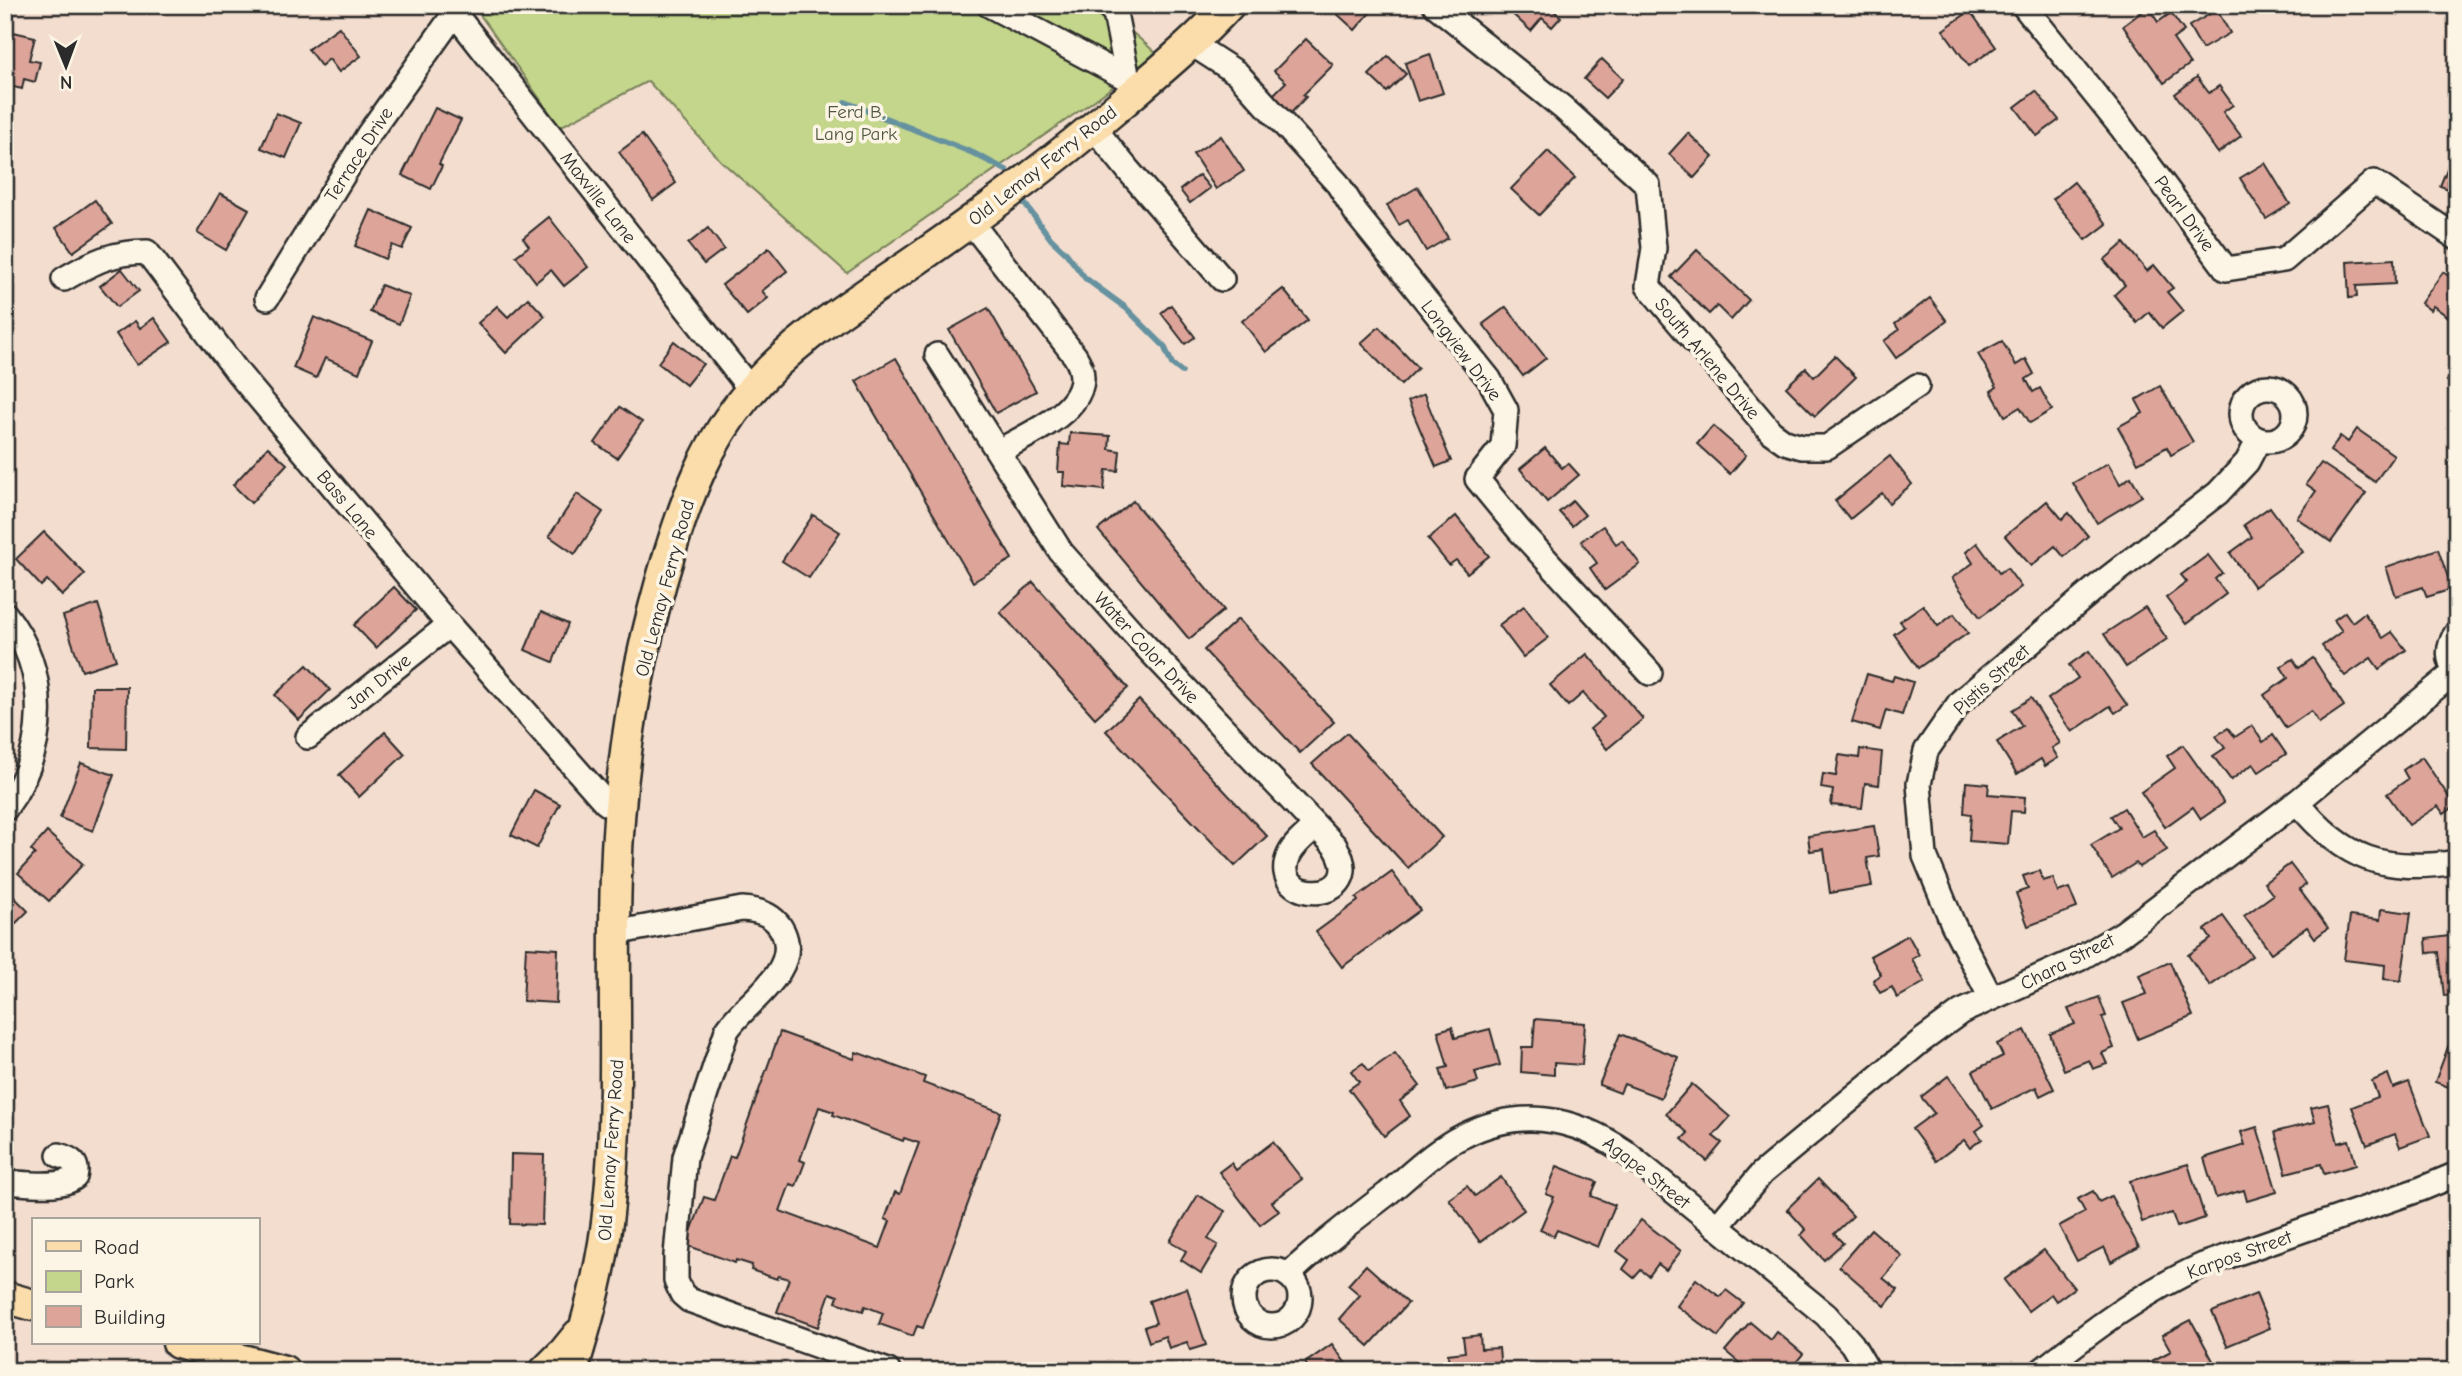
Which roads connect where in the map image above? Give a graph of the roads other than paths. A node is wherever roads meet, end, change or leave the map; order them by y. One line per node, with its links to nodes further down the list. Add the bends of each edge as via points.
1 (989, 5): 8 (street)
2 (1107, 5): 8 (street, via 1115,13)
3 (1229, 5): 7 (main road, Old Lemay Ferry Road)
4 (1434, 5): 16 (street, South Arlene Drive, via 1563,108 1648,185 1654,248 1648,286 1771,432 1802,447 1827,447)
5 (2023, 5): 11 (street, Pearl Drive, via 2226,269 2284,260 2374,182)
6 (451, 9): 14 (street, Terrace Drive); 17 (street, Maxville Lane)
7 (1192, 44): 8 (main road, Old Lemay Ferry Road); 23 (street, Longview Drive, via 1237,73 1338,184 1358,216 1489,379 1506,410 1503,446 1477,479)
8 (1129, 88): 9 (main road, Old Lemay Ferry Road)
9 (1094, 128): 10 (main road, Old Lemay Ferry Road); 13 (street)
10 (970, 221): 17 (main road, Old Lemay Ferry Road, via 822,326); 19 (street, via 1075,356 1083,377 1077,399 1065,411)
11 (2457, 238)
12 (64, 279): 21 (street, Bass Lane, via 94,261 147,252 239,374)
13 (1222, 279)
14 (267, 298)
15 (937, 355): 19 (street, Water Color Drive)
16 (1917, 386)
17 (751, 390): 28 (main road, Old Lemay Ferry Road, via 724,424 703,462 664,573 634,699)
18 (2258, 441): 32 (street, Pistis Street, via 2225,487 1960,702 1926,751 1919,784 1925,856)
19 (999, 451): 29 (street, Water Color Drive, via 1061,552)
20 (5, 614): 27 (street, via 29,657 40,713 32,758)
21 (449, 625): 25 (street, Jan Drive); 28 (street, Bass Lane, via 605,802)
22 (2457, 632): 24 (street, Chara Street, via 2448,652)
23 (1650, 673)
24 (2456, 673): 26 (street, Chara Street)
25 (308, 737)
26 (2297, 802): 30 (street, via 2331,839 2362,856 2398,866); 32 (street, Chara Street, via 2123,933 2079,959)
27 (5, 809)
28 (620, 813): 31 (main road, Old Lemay Ferry Road)
29 (1315, 827)
30 (2457, 862)
31 (614, 933): 40 (main road, Old Lemay Ferry Road, via 616,1091 609,1206); 46 (street, via 742,909 768,915 781,927 787,946 783,965 727,1030 691,1138 682,1178 676,1281 689,1300)
32 (1991, 998): 36 (street, Chara Street, via 1961,1012 1920,1042 1796,1144 1762,1173)
33 (59, 1155): 35 (street, via 77,1167 72,1181)
34 (2457, 1174): 48 (street, Karpos Street, via 2177,1277 2096,1327)
35 (5, 1182)
36 (1717, 1227): 37 (street, Agape Street, via 1601,1135 1554,1120 1515,1120 1454,1141); 47 (street, Agape Street, via 1836,1325)
37 (1288, 1275)
38 (5, 1297): 39 (main road)
39 (32, 1305)
40 (587, 1320): 43 (main road); 44 (main road, Old Lemay Ferry Road); 45 (main road)
41 (182, 1344): 42 (main road)
42 (284, 1371)
43 (545, 1371)
44 (572, 1371)
45 (590, 1371)
46 (888, 1371)
47 (1868, 1371)
48 (2041, 1371)

